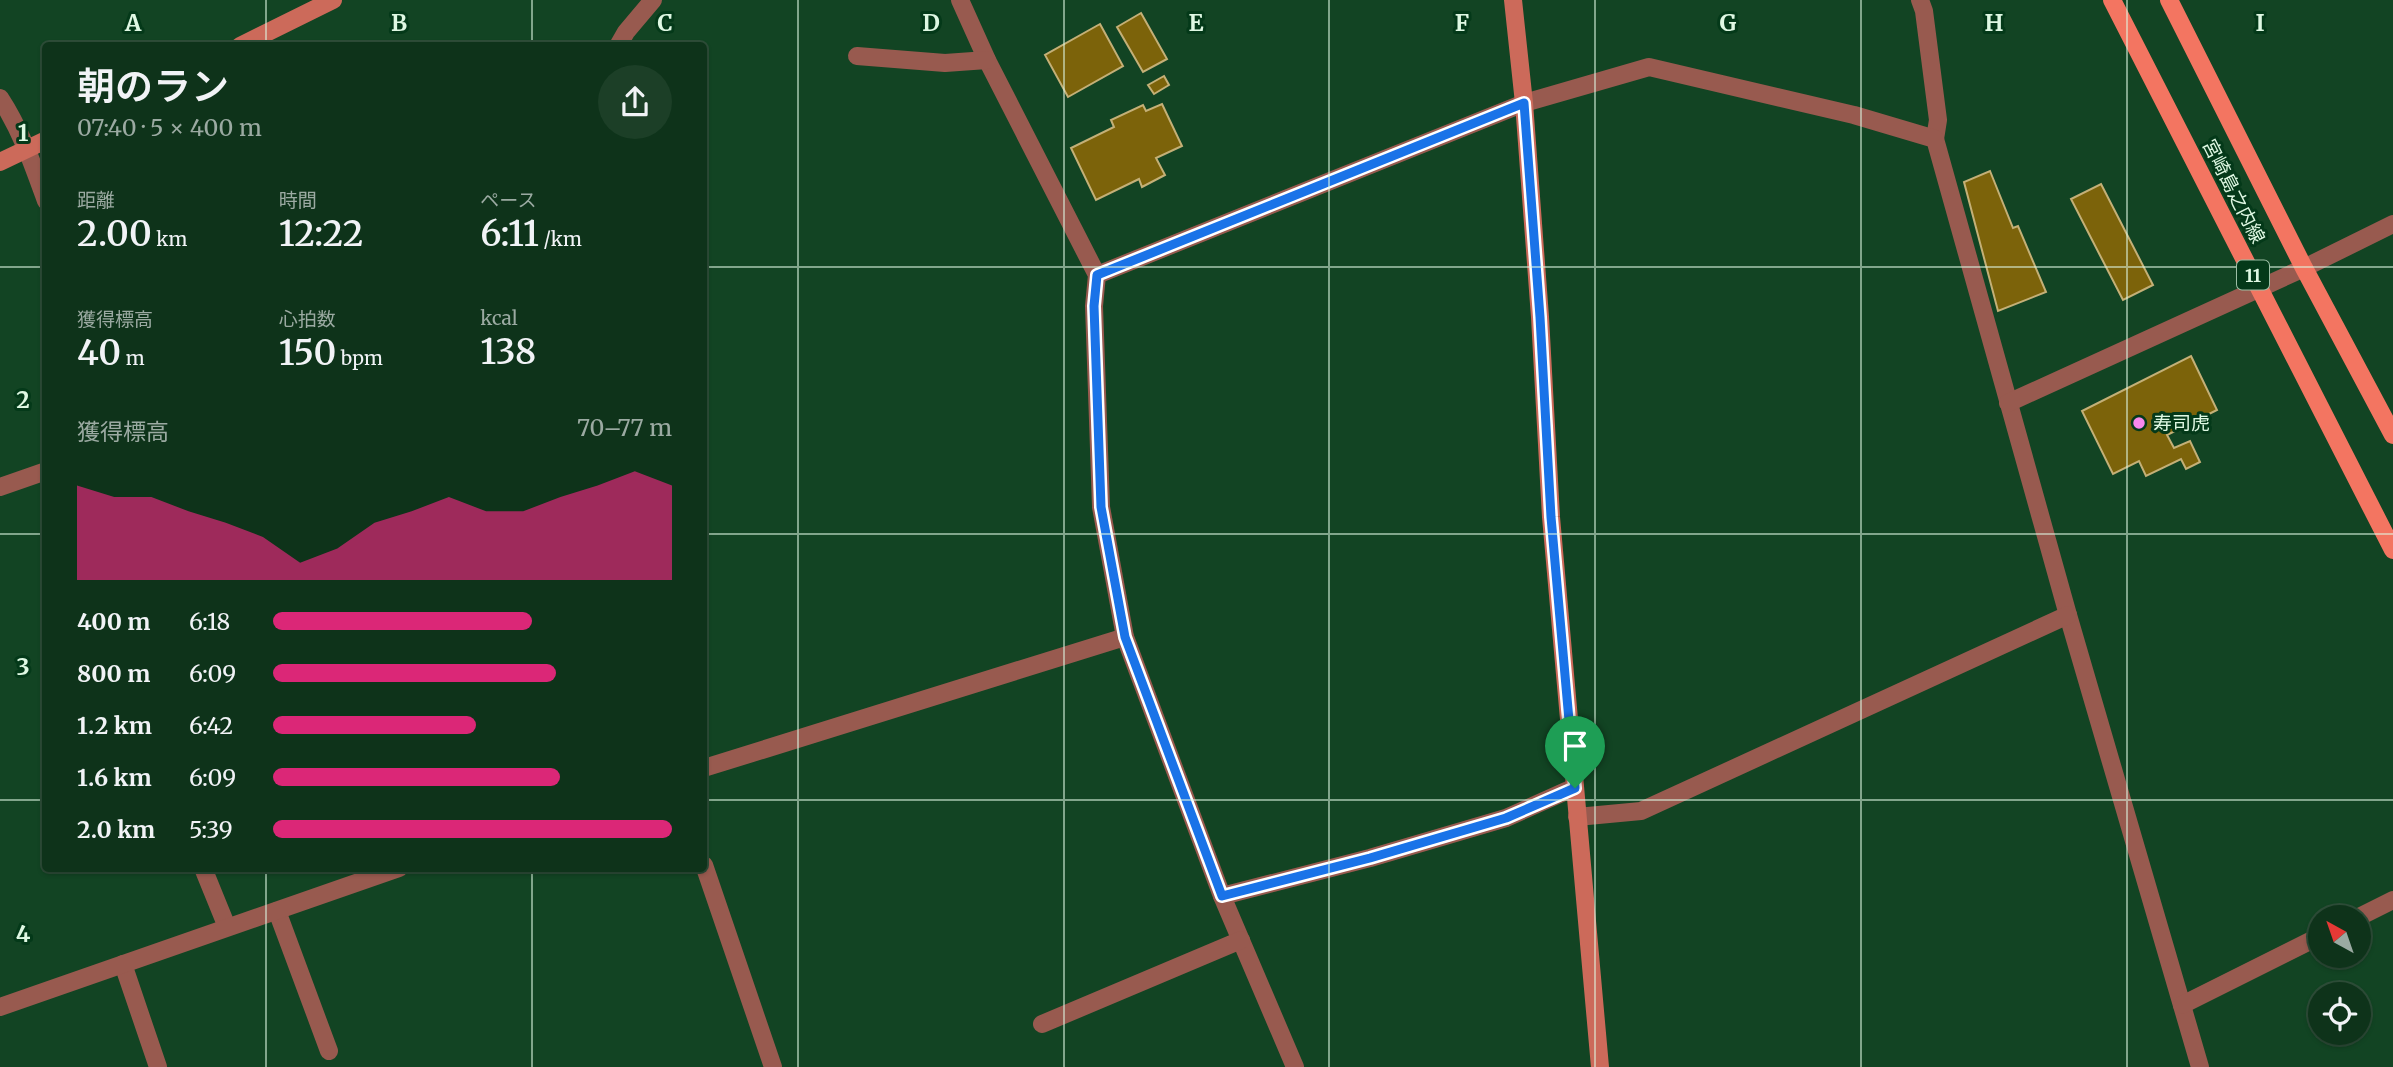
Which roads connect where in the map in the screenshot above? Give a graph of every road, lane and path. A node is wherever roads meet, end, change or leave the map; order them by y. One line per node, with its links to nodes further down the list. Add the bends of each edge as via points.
1 (333, 0): 8 (street)
2 (653, 0): 9 (street)
3 (960, 0): 11 (street)
4 (1513, 0): 13 (street)
5 (1920, 0): 14 (street, via 1938,120)
6 (2112, 0): 22 (main road, 宮崎島之内線 / 11)
7 (2169, 0): 20 (main road, 宮崎島之内線 / 11)
8 (248, 42)
9 (620, 42)
10 (857, 56): 11 (street, via 945,63)
11 (988, 60): 21 (street)
12 (0, 98): 16 (street)
13 (1524, 103): 14 (street, via 1649,67); 21 (street); 31 (street, via 1551,517)
14 (1935, 139): 23 (street)
15 (42, 142): 16 (street)
16 (28, 149): 17 (street); 18 (street)
17 (0, 162)
18 (42, 189)
19 (2393, 224): 20 (street)
20 (2304, 268): 22 (street); 24 (main road, 宮崎島之内線 / 11)
21 (1097, 275): 29 (street, via 1094,306 1101,507)
22 (2259, 286): 23 (street); 27 (main road, 宮崎島之内線 / 11)
23 (2008, 403): 28 (street)
24 (2393, 435)
25 (42, 472): 26 (street)
26 (0, 487)
27 (2393, 550)
28 (2068, 615): 32 (street, via 1641,811); 44 (street)
29 (1125, 637): 30 (street); 36 (street)
30 (707, 767)
31 (1575, 788): 32 (street); 36 (street, via 1506,818)
32 (1577, 817): 51 (street)
33 (205, 872): 40 (street)
34 (388, 872): 38 (street)
35 (706, 872): 49 (street)
36 (1222, 896): 41 (street)
37 (2393, 900): 39 (street)
38 (276, 911): 40 (street); 47 (street)
39 (2371, 911)
40 (227, 927): 43 (street)
41 (1241, 940): 46 (street); 50 (street)
42 (2308, 942): 44 (street)
43 (123, 964): 45 (street); 48 (street)
44 (2182, 1005): 52 (street)
45 (0, 1007)
46 (1042, 1024)
47 (328, 1051)
48 (158, 1067)
49 (773, 1067)
50 (1295, 1067)
51 (1600, 1067)
52 (2200, 1067)

